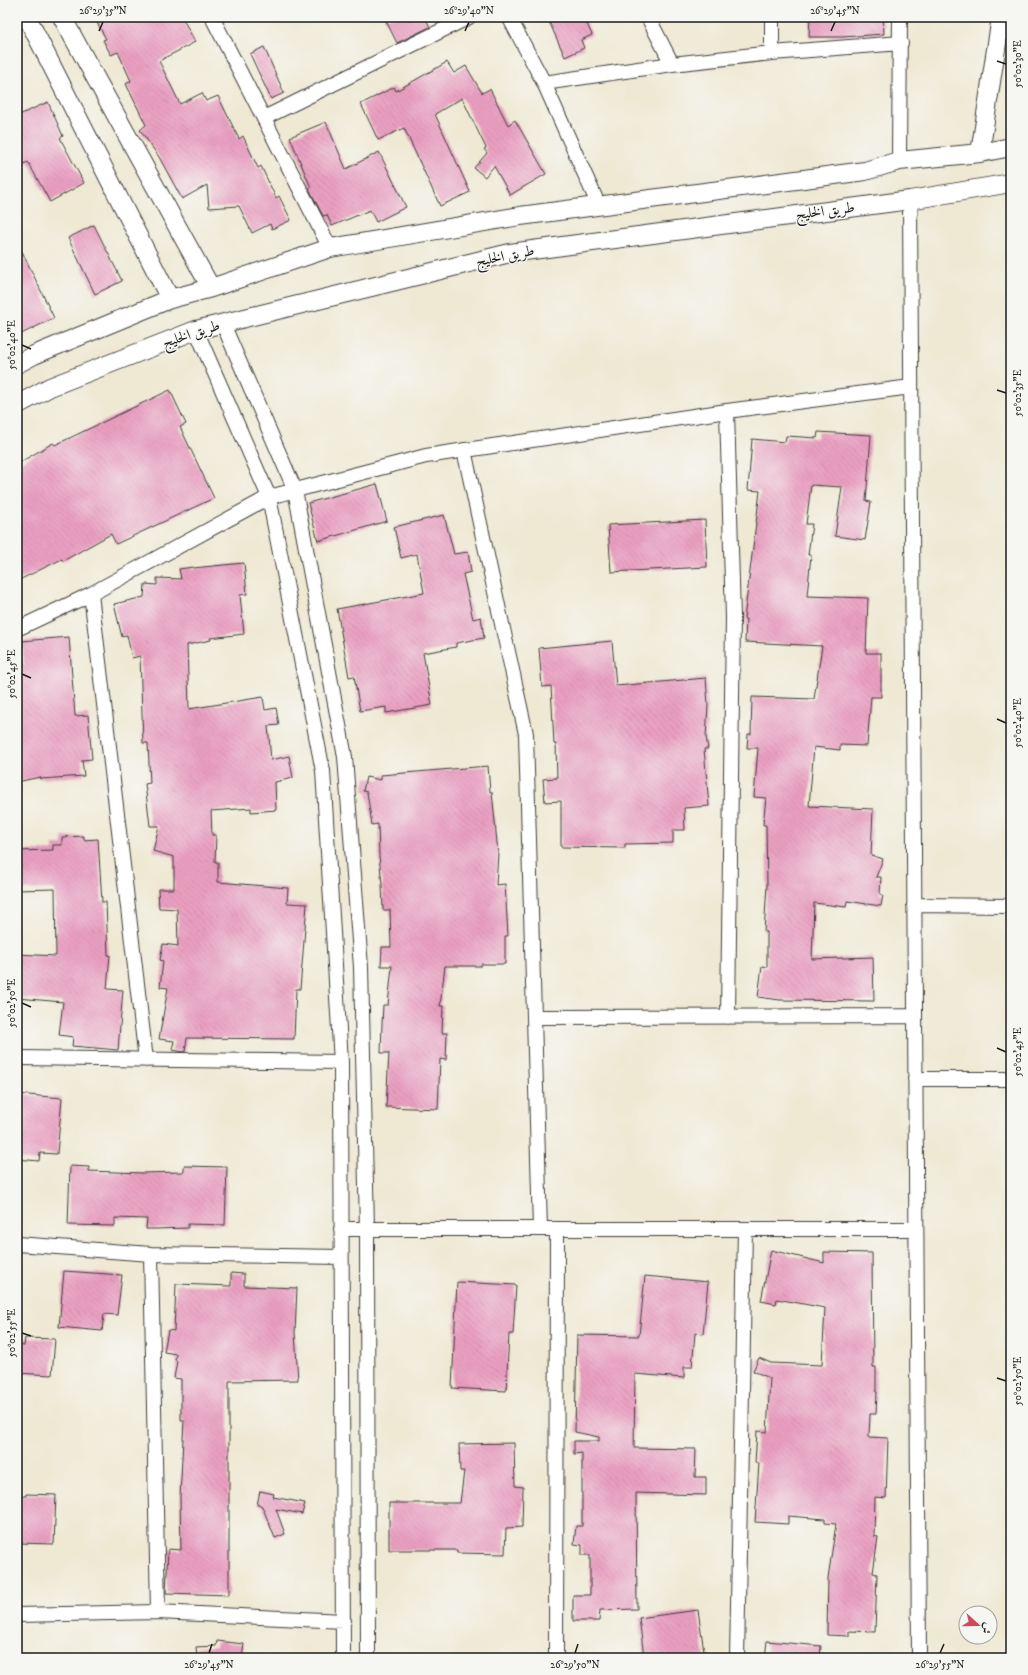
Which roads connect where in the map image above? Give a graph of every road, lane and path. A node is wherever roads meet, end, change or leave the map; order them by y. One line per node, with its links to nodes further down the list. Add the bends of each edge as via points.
1 (27, 17): 23 (main road)
2 (62, 17): 22 (main road)
3 (212, 17): 14 (street)
4 (469, 17): 14 (street)
5 (509, 17): 13 (street)
6 (648, 17): 12 (street)
7 (772, 17): 11 (street)
8 (900, 17): 10 (street)
9 (1001, 17): 16 (main road)
10 (901, 43): 11 (street); 17 (street)
11 (772, 53): 12 (street)
12 (672, 64): 13 (street)
13 (544, 83): 20 (street)
14 (264, 118): 21 (street)
15 (1011, 147): 16 (main road)
16 (980, 152): 17 (main road)
17 (899, 161): 20 (main road, via 866,171)
18 (1011, 183): 19 (main road, طريق الخليج)
19 (910, 200): 24 (main road, طريق الخليج, via 510,253); 27 (street)
20 (599, 206): 21 (main road, via 520,216)
21 (330, 248): 22 (main road)
22 (211, 288): 23 (main road)
23 (170, 299): 26 (main road)
24 (223, 324): 25 (main road, طريق الخليج); 31 (street)
25 (196, 330): 28 (main road, طريق الخليج, via 50,387); 32 (street)
26 (17, 364)
27 (912, 387): 29 (street); 35 (street)
28 (17, 405)
29 (727, 411): 30 (street); 37 (street, via 733,617)
30 (464, 450): 31 (street, via 426,456); 39 (street, via 526,734)
31 (295, 490): 32 (street); 46 (street, via 345,757 361,967)
32 (269, 497): 33 (street); 42 (street, via 322,771)
33 (90, 594): 34 (street); 41 (street)
34 (17, 629)
35 (914, 906): 36 (street); 38 (street)
36 (1011, 906)
37 (728, 1016): 38 (street); 39 (street)
38 (915, 1016): 43 (street)
39 (534, 1017): 47 (street)
40 (17, 1058): 41 (street)
41 (146, 1060): 42 (street)
42 (342, 1062): 45 (street)
43 (915, 1079): 44 (street); 50 (street)
44 (1011, 1079)
45 (341, 1228): 46 (street); 53 (street)
46 (367, 1229): 47 (street); 58 (street)
47 (540, 1229): 48 (street)
48 (557, 1229): 49 (street); 59 (street)
49 (745, 1229): 50 (street); 60 (street)
50 (916, 1229): 61 (street)
51 (17, 1244): 52 (street)
52 (151, 1254): 53 (street); 54 (street)
53 (341, 1257): 56 (street)
54 (158, 1612): 55 (street); 56 (street)
55 (17, 1615)
56 (344, 1620): 57 (street)
57 (343, 1658)
58 (368, 1658)
59 (556, 1658)
60 (737, 1658)
61 (919, 1658)

